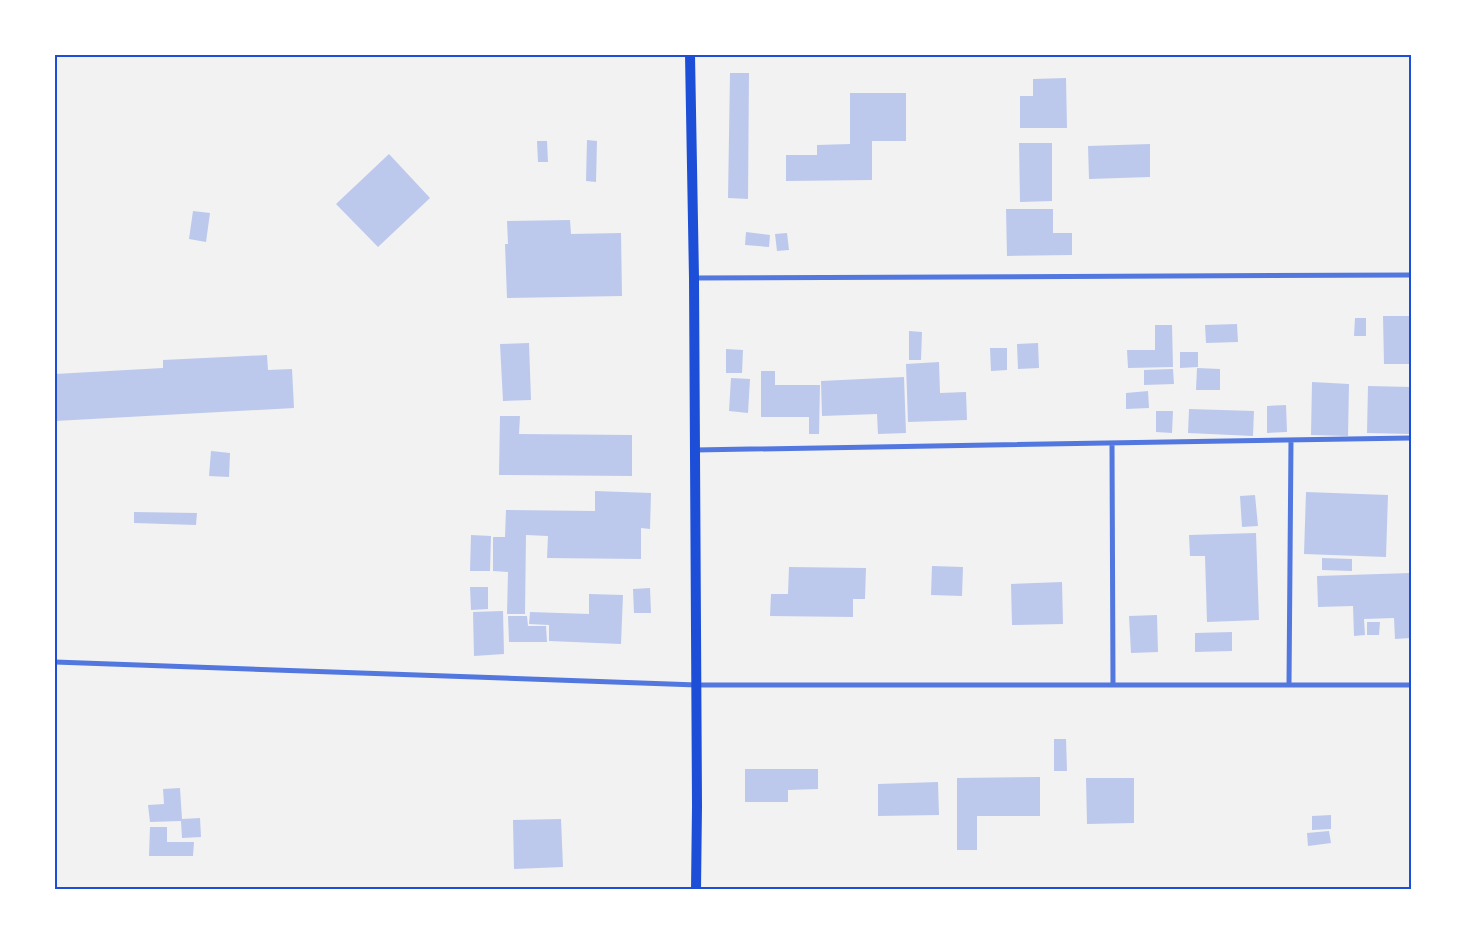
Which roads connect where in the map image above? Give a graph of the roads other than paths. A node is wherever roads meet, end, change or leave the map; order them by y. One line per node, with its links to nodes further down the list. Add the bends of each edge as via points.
1 (690, 55): 3 (main road)
2 (1411, 276): 3 (street)
3 (694, 278): 7 (main road)
4 (1411, 438): 5 (street)
5 (1291, 440): 6 (street); 11 (street)
6 (1112, 443): 7 (street); 10 (street)
7 (694, 450): 9 (main road)
8 (55, 662): 9 (street)
9 (696, 685): 10 (street); 13 (main road)
10 (1113, 685): 11 (street)
11 (1289, 685): 12 (street)
12 (1411, 685)
13 (696, 889)

